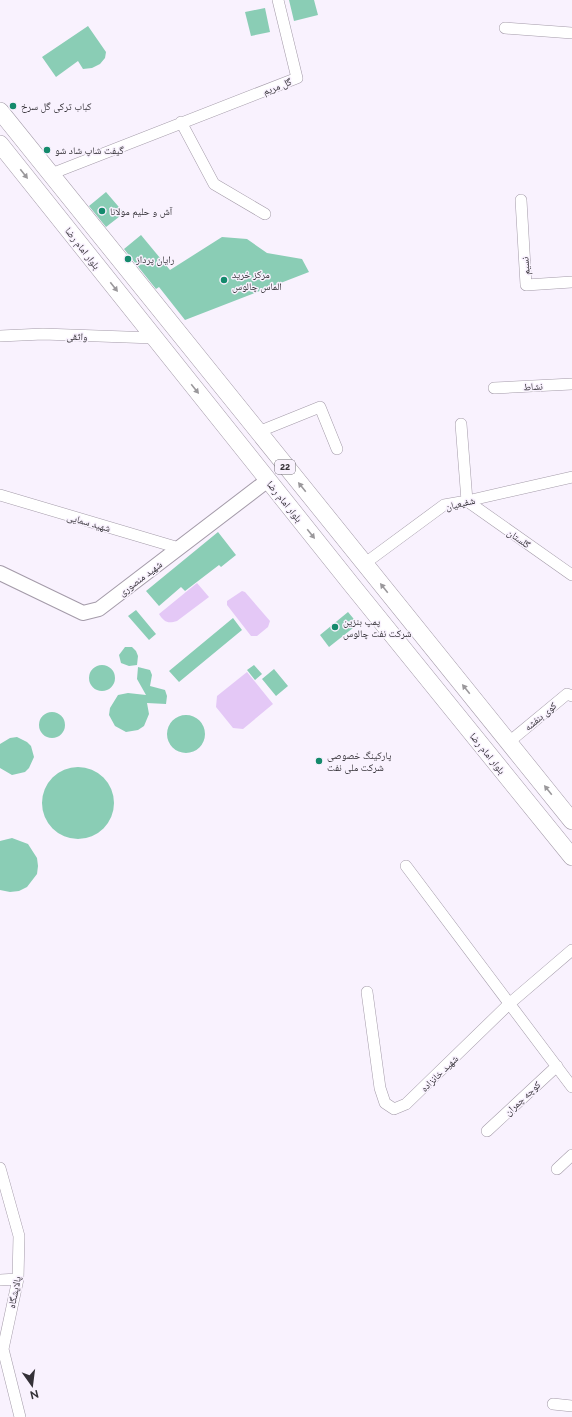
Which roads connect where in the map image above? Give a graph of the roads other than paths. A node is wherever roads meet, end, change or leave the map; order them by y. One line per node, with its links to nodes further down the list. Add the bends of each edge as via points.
1 (278, 0): 5 (street, گل مریم, via 297,78)
2 (505, 28): 3 (street)
3 (572, 33)
4 (0, 111): 7 (main road, بلوار امام رضا / 22)
5 (181, 122): 7 (street); 9 (street, via 214,184)
6 (0, 144): 12 (main road, بلوار امام رضا, one-way to 12)
7 (50, 174): 16 (main road, بلوار امام رضا / 22)
8 (520, 200): 10 (street, نسیم, via 526,285)
9 (265, 214)
10 (572, 282)
11 (0, 336): 12 (street, واثقی, via 43,334)
12 (154, 338): 19 (main road, بلوار امام رضا, one-way to 19)
13 (572, 384): 14 (street, نشاط)
14 (494, 388)
15 (462, 424): 21 (street)
16 (258, 432): 17 (street, via 320,407); 22 (main road, بلوار امام رضا / 22, one-way to 16)
17 (337, 449)
18 (572, 477): 21 (street, شفیعیان)
19 (268, 480): 23 (street, شهید منصوری); 24 (main road, بلوار امام رضا, one-way to 24)
20 (0, 495): 23 (street, شهید سمایی)
21 (467, 502): 25 (street, شفیعیان, via 444,505); 27 (street, گلستان)
22 (348, 545): 24 (main road); 25 (main road, بلوار امام رضا / 22)
23 (179, 548): 26 (street, شهید منصوری, via 99,609 83,613)
24 (331, 559): 29 (main road, بلوار امام رضا)
25 (364, 564): 28 (main road, بلوار امام رضا / 22, one-way to 25)
26 (0, 573)
27 (572, 575)
28 (447, 666): 29 (main road); 31 (main road, بلوار امام رضا / 22, one-way to 28)
29 (429, 680): 33 (main road, بلوار امام رضا)
30 (572, 696): 31 (street, کوی بنفشه, via 567,694)
31 (509, 742): 32 (main road, بلوار امام رضا / 22, one-way to 31)
32 (572, 821)
33 (572, 857)
34 (406, 866): 37 (street)
35 (572, 950): 37 (street, شهید خانزاده)
36 (367, 992): 37 (street, شهید خانزاده, via 380,1088 385,1102 394,1109 406,1104)
37 (509, 1004): 38 (street)
38 (556, 1066): 39 (street); 40 (street, کوچه چمران)
39 (572, 1087)
40 (487, 1131)
41 (572, 1155): 43 (street)
42 (0, 1168): 44 (street, پالایشگاه, via 19,1236)
43 (557, 1169)
44 (18, 1279): 45 (street); 46 (street, پالایشگاه)
45 (0, 1280)
46 (4, 1325): 49 (street, پالایشگاه, via 3,1349)
47 (553, 1404): 48 (street)
48 (572, 1406)
49 (20, 1417)

